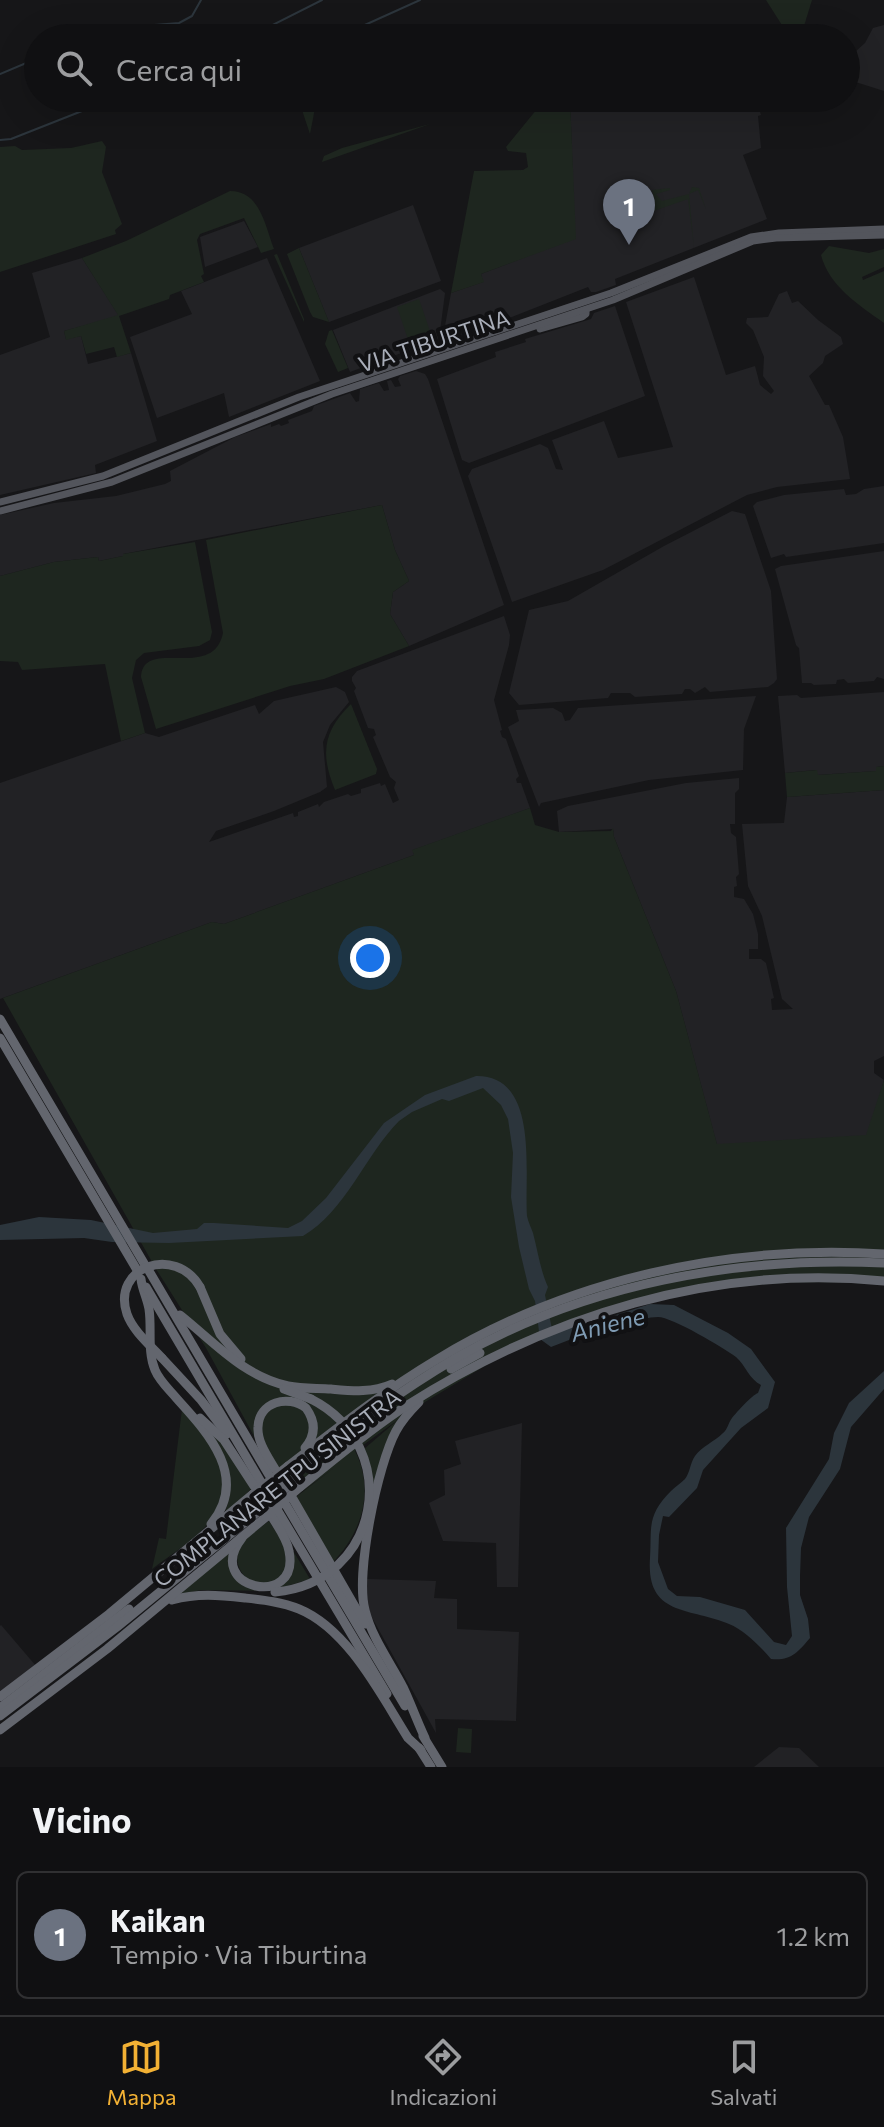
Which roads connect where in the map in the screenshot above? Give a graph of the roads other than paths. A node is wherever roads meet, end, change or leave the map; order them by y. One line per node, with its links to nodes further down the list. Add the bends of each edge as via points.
1 (884, 232): 2 (main road, VIA TIBURTINA, via 756,241); 2 (main road, VIA TIBURTINA, via 751,237)
2 (585, 306): 3 (main road, VIA TIBURTINA, via 314,392 103,476); 4 (main road, VIA TIBURTINA, via 582,317 526,329 304,404 112,482)
3 (0, 502)
4 (0, 511)
5 (0, 1019): 7 (highway)
6 (0, 1038): 7 (highway)
7 (107, 1209): 10 (highway)
8 (884, 1254): 12 (highway, via 778,1254)
9 (884, 1266): 12 (highway, via 790,1263 717,1270)
10 (141, 1268): 13 (highway); 19 (highway, via 153,1364); 20 (highway)
11 (884, 1278): 12 (highway)
12 (668, 1282): 15 (highway, via 567,1308)
13 (167, 1302): 14 (highway); 22 (highway)
14 (180, 1315): 17 (highway, via 257,1375); 25 (highway, bridge, via 236,1369 311,1399 337,1416 359,1445 370,1479 368,1510 357,1540 334,1569 309,1584 275,1592 197,1592)
15 (524, 1328): 16 (highway); 18 (highway, COMPLANARE TPU SINISTRA); 21 (highway, via 397,1402)
16 (436, 1360): 17 (highway, via 379,1389); 21 (highway, via 365,1407)
17 (314, 1388): 20 (highway, bridge, via 271,1378 241,1360 220,1334 200,1287 186,1270 164,1263 134,1277 125,1299 129,1317)
18 (426, 1394): 21 (highway, COMPLANARE TPU SINISTRA, via 349,1447); 27 (highway, via 391,1442 367,1541 361,1591)
19 (179, 1401): 22 (highway, via 224,1440); 24 (highway, via 215,1445 226,1483 219,1514)
20 (241, 1447): 22 (highway)
21 (294, 1474): 22 (highway, bridge); 22 (highway, bridge); 22 (highway, via 313,1437 313,1421 302,1404 279,1401 265,1410 258,1428)
22 (269, 1497): 23 (highway, COMPLANARE TPU SINISTRA); 23 (highway, via 290,1558 285,1576 274,1585 250,1585 234,1568 234,1550); 24 (highway); 26 (highway); 27 (highway); 32 (highway); 33 (highway)
23 (252, 1528): 26 (highway, COMPLANARE TPU SINISTRA)
24 (184, 1552): 26 (highway)
25 (172, 1600): 26 (highway); 33 (highway, via 232,1597 313,1615 347,1646)
26 (119, 1626): 28 (highway); 29 (highway); 30 (highway); 31 (highway, COMPLANARE TPU SINISTRA)
27 (380, 1647): 32 (highway)
28 (0, 1697)
29 (0, 1708)
30 (0, 1716)
31 (0, 1730)
32 (425, 1738): 35 (highway)
33 (421, 1750): 34 (highway)
34 (431, 1767)
35 (442, 1767)

